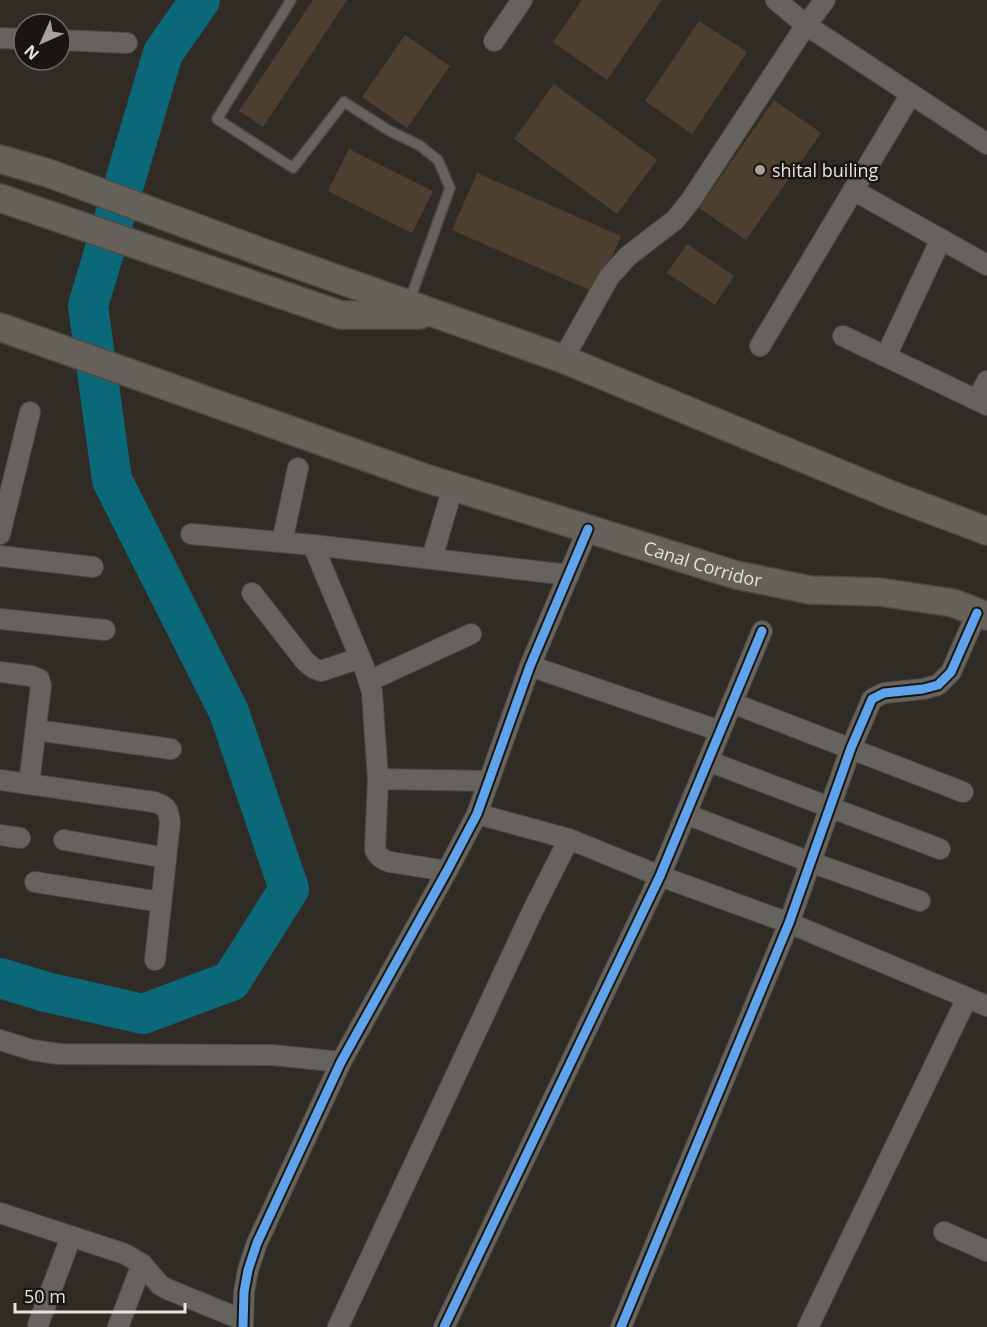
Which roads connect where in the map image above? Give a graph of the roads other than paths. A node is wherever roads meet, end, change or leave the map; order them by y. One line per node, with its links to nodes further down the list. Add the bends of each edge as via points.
1 (291, 0): 16 (lane, via 217,119 293,168 344,102 438,160 450,188)
2 (522, 0): 7 (street)
3 (776, 0): 5 (street)
4 (825, 0): 5 (street)
5 (806, 25): 9 (street); 22 (street, via 692,200 675,220 628,256 609,278)
6 (72, 41): 8 (street)
7 (494, 41)
8 (127, 43)
9 (911, 94): 10 (street); 12 (street)
10 (987, 144)
11 (0, 159): 16 (main road)
12 (853, 190): 14 (street); 20 (street)
13 (0, 198): 17 (main road, via 341,315)
14 (941, 239): 15 (street); 21 (street)
15 (987, 265)
16 (408, 304): 17 (main road)
17 (438, 315): 22 (main road)
18 (0, 327): 27 (main road, Canal Corridor)
19 (843, 336): 21 (street)
20 (760, 346)
21 (886, 356): 24 (street)
22 (563, 359): 29 (main road)
23 (987, 381): 24 (street)
24 (982, 403)
25 (30, 412): 30 (street)
26 (298, 468): 32 (street)
27 (453, 487): 28 (main road, Canal Corridor); 35 (street)
28 (588, 529): 37 (street); 39 (main road, Canal Corridor, via 736,575 810,590 880,592 953,603)
29 (987, 531)
30 (0, 534)
31 (191, 534): 32 (street)
32 (282, 542): 33 (street)
33 (313, 545): 35 (street); 44 (street)
34 (0, 556): 36 (street)
35 (432, 558): 37 (street)
36 (93, 567)
37 (569, 575): 45 (street)
38 (252, 593): 44 (street, via 313,668 321,671)
39 (982, 615): 51 (street, via 951,672 938,685 884,693 872,699)
40 (0, 619): 41 (street)
41 (105, 630)
42 (762, 631): 48 (street)
43 (471, 634): 47 (street)
44 (360, 658): 47 (street)
45 (530, 666): 50 (street); 56 (street)
46 (0, 672): 49 (street, via 39,679)
47 (369, 681): 54 (street)
48 (732, 703): 50 (street); 51 (street)
49 (36, 730): 52 (street); 57 (street)
50 (720, 731): 53 (street)
51 (850, 748): 58 (street); 59 (street)
52 (171, 749)
53 (708, 760): 59 (street); 61 (street)
54 (378, 779): 56 (street); 69 (street, via 377,854 390,862)
55 (0, 780): 57 (street)
56 (489, 781): 60 (street)
57 (29, 784): 67 (street, via 161,804 168,810 170,822)
58 (963, 792)
59 (830, 807): 66 (street); 68 (street)
60 (477, 814): 64 (street); 69 (street)
61 (686, 814): 68 (street); 70 (street)
62 (0, 835): 63 (street)
63 (20, 838)
64 (569, 839): 70 (street); 88 (street)
65 (64, 840): 67 (street)
66 (940, 849)
67 (166, 858): 73 (street)
68 (810, 862): 72 (street); 74 (street)
69 (447, 871): 79 (street)
70 (660, 876): 74 (street); 89 (street)
71 (35, 882): 73 (street)
72 (920, 901)
73 (161, 902): 75 (street)
74 (789, 923): 76 (street); 90 (street)
75 (155, 960)
76 (967, 998): 77 (street); 91 (street)
77 (987, 1006)
78 (0, 1040): 79 (street, via 59,1054 273,1055)
79 (341, 1062): 85 (street, via 257,1243 244,1292)
80 (1, 1215): 82 (street)
81 (944, 1232): 83 (street)
82 (71, 1237): 84 (street, via 125,1254); 86 (street)
83 (987, 1251)
84 (142, 1264): 85 (street, via 160,1285); 87 (street)
85 (243, 1323)
86 (38, 1324)
87 (118, 1327)
88 (338, 1327)
89 (444, 1327)
90 (621, 1327)
91 (808, 1327)

